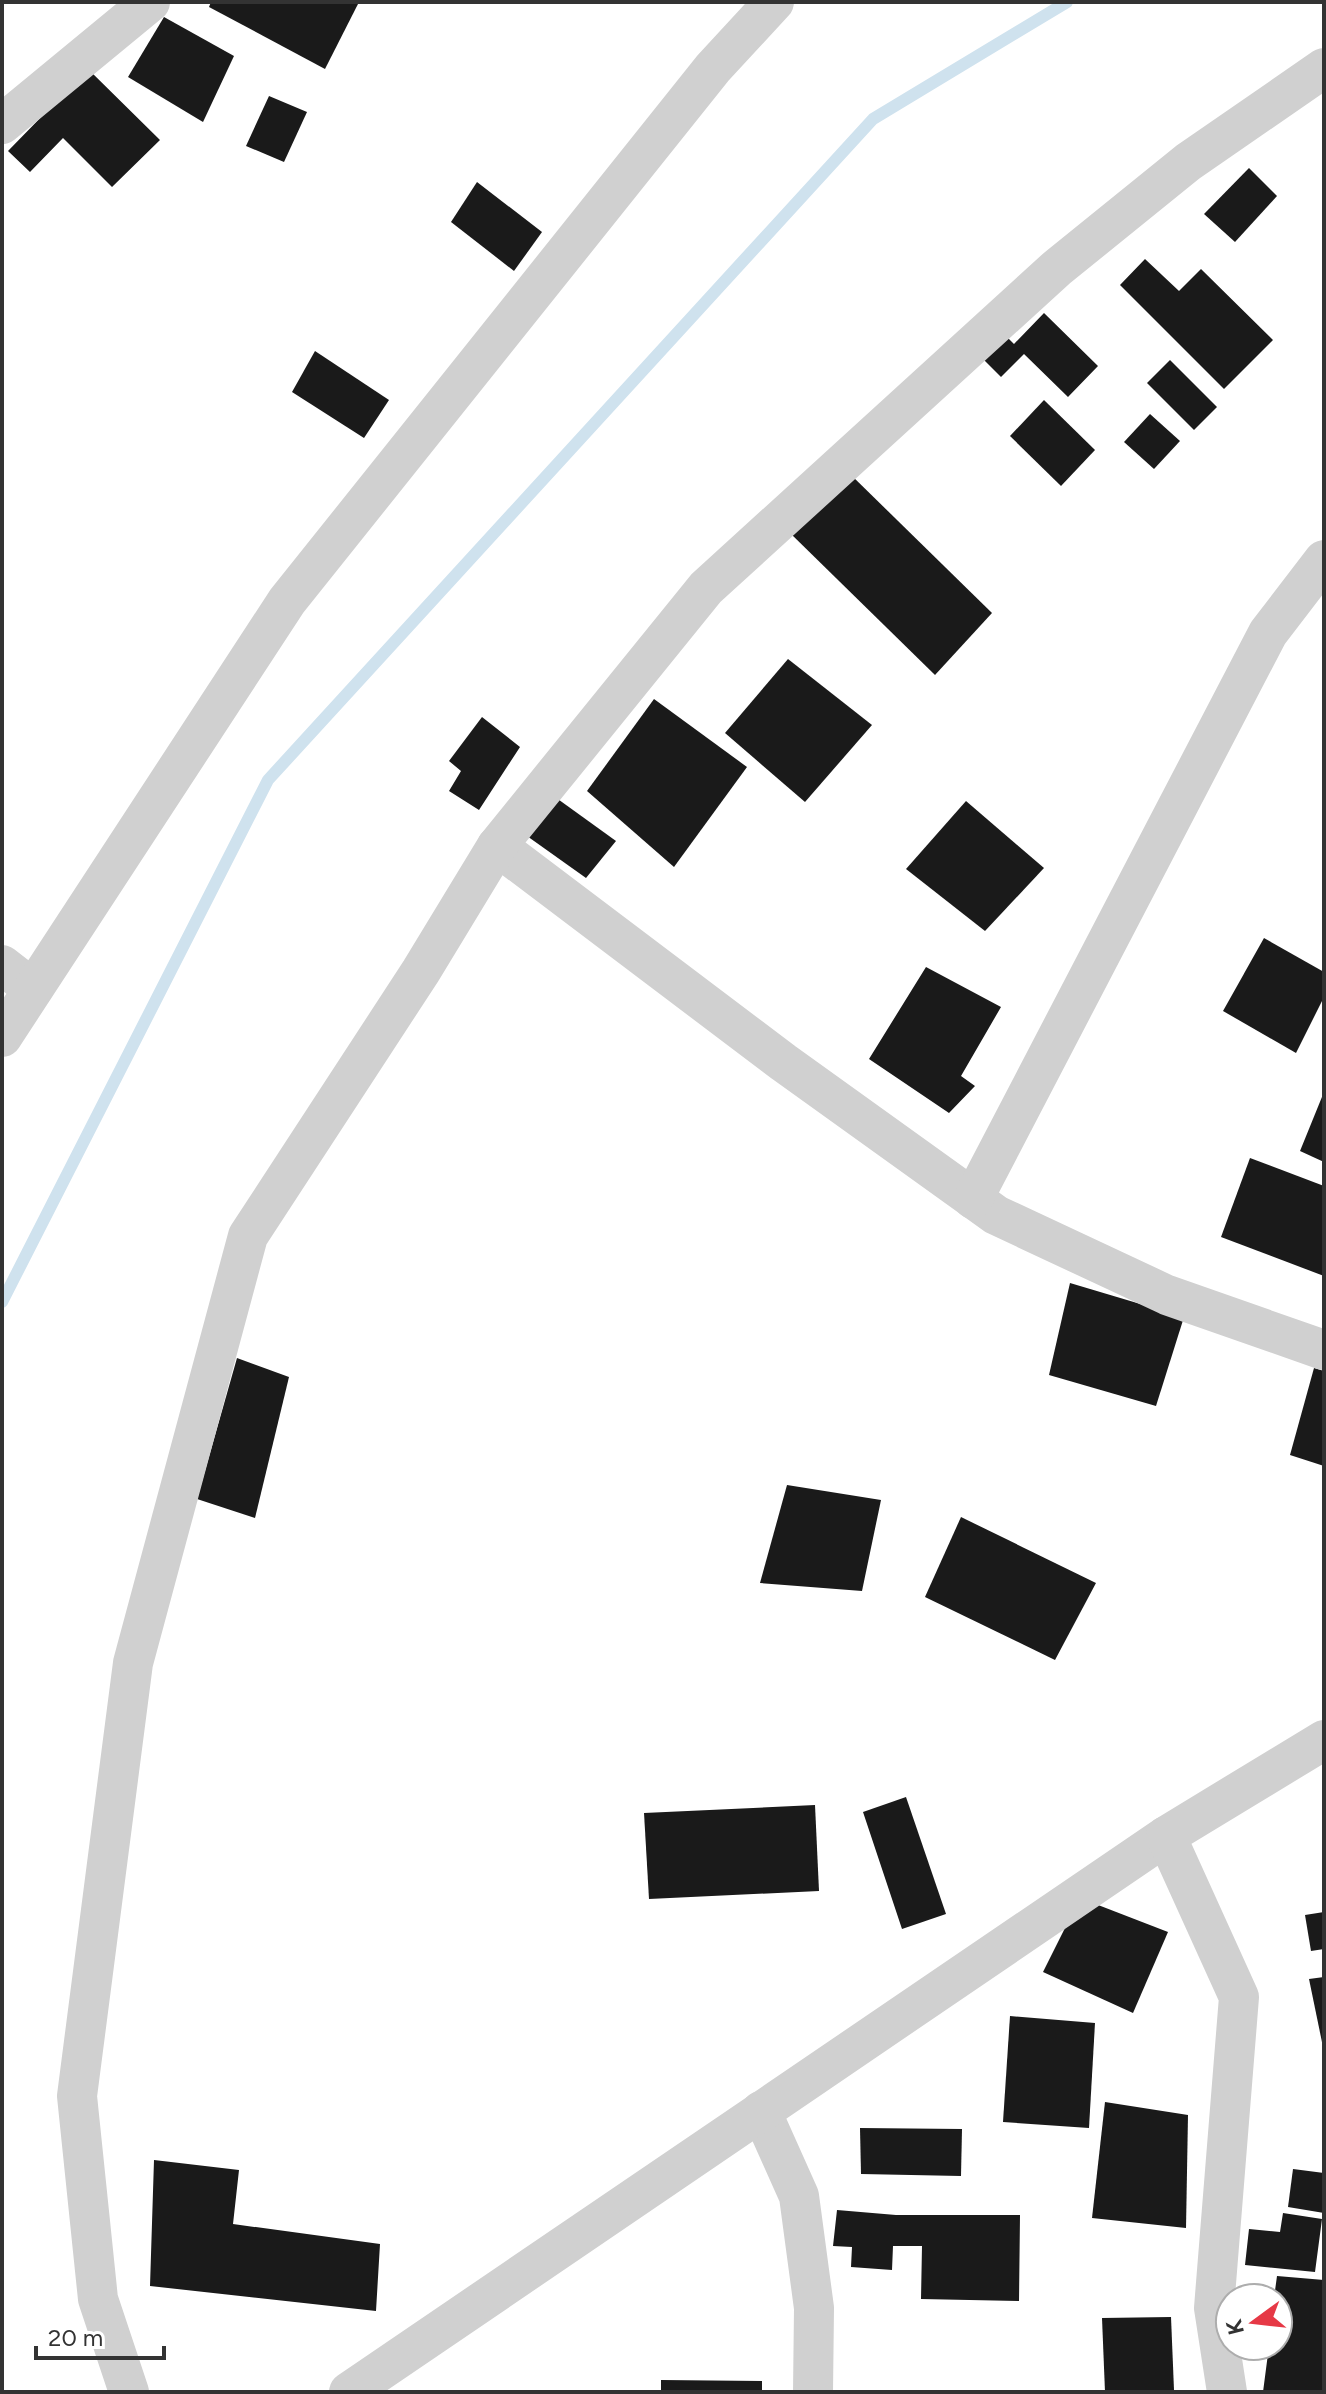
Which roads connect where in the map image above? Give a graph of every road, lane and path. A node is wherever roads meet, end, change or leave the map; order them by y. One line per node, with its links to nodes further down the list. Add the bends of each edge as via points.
1 (150, 2): 4 (street)
2 (774, 2): 8 (street, via 713,68 287,601)
3 (1324, 68): 6 (street, via 1188,162 1057,268 706,588)
4 (2, 124)
5 (1324, 560): 10 (street, via 1268,633)
6 (497, 846): 10 (street); 15 (street, via 248,1236 133,1663 77,2096 98,2299)
7 (2, 965): 8 (street)
8 (33, 989): 9 (street)
9 (2, 1037)
10 (973, 1199): 11 (street, via 996,1215 1167,1295)
11 (1324, 1350)
12 (1324, 1740): 13 (street)
13 (1166, 1836): 14 (street); 18 (street, via 1239,1997 1214,2308)
14 (761, 2111): 16 (street); 17 (street, via 799,2196 814,2308)
15 (129, 2392)
16 (349, 2392)
17 (813, 2392)
18 (1227, 2392)

